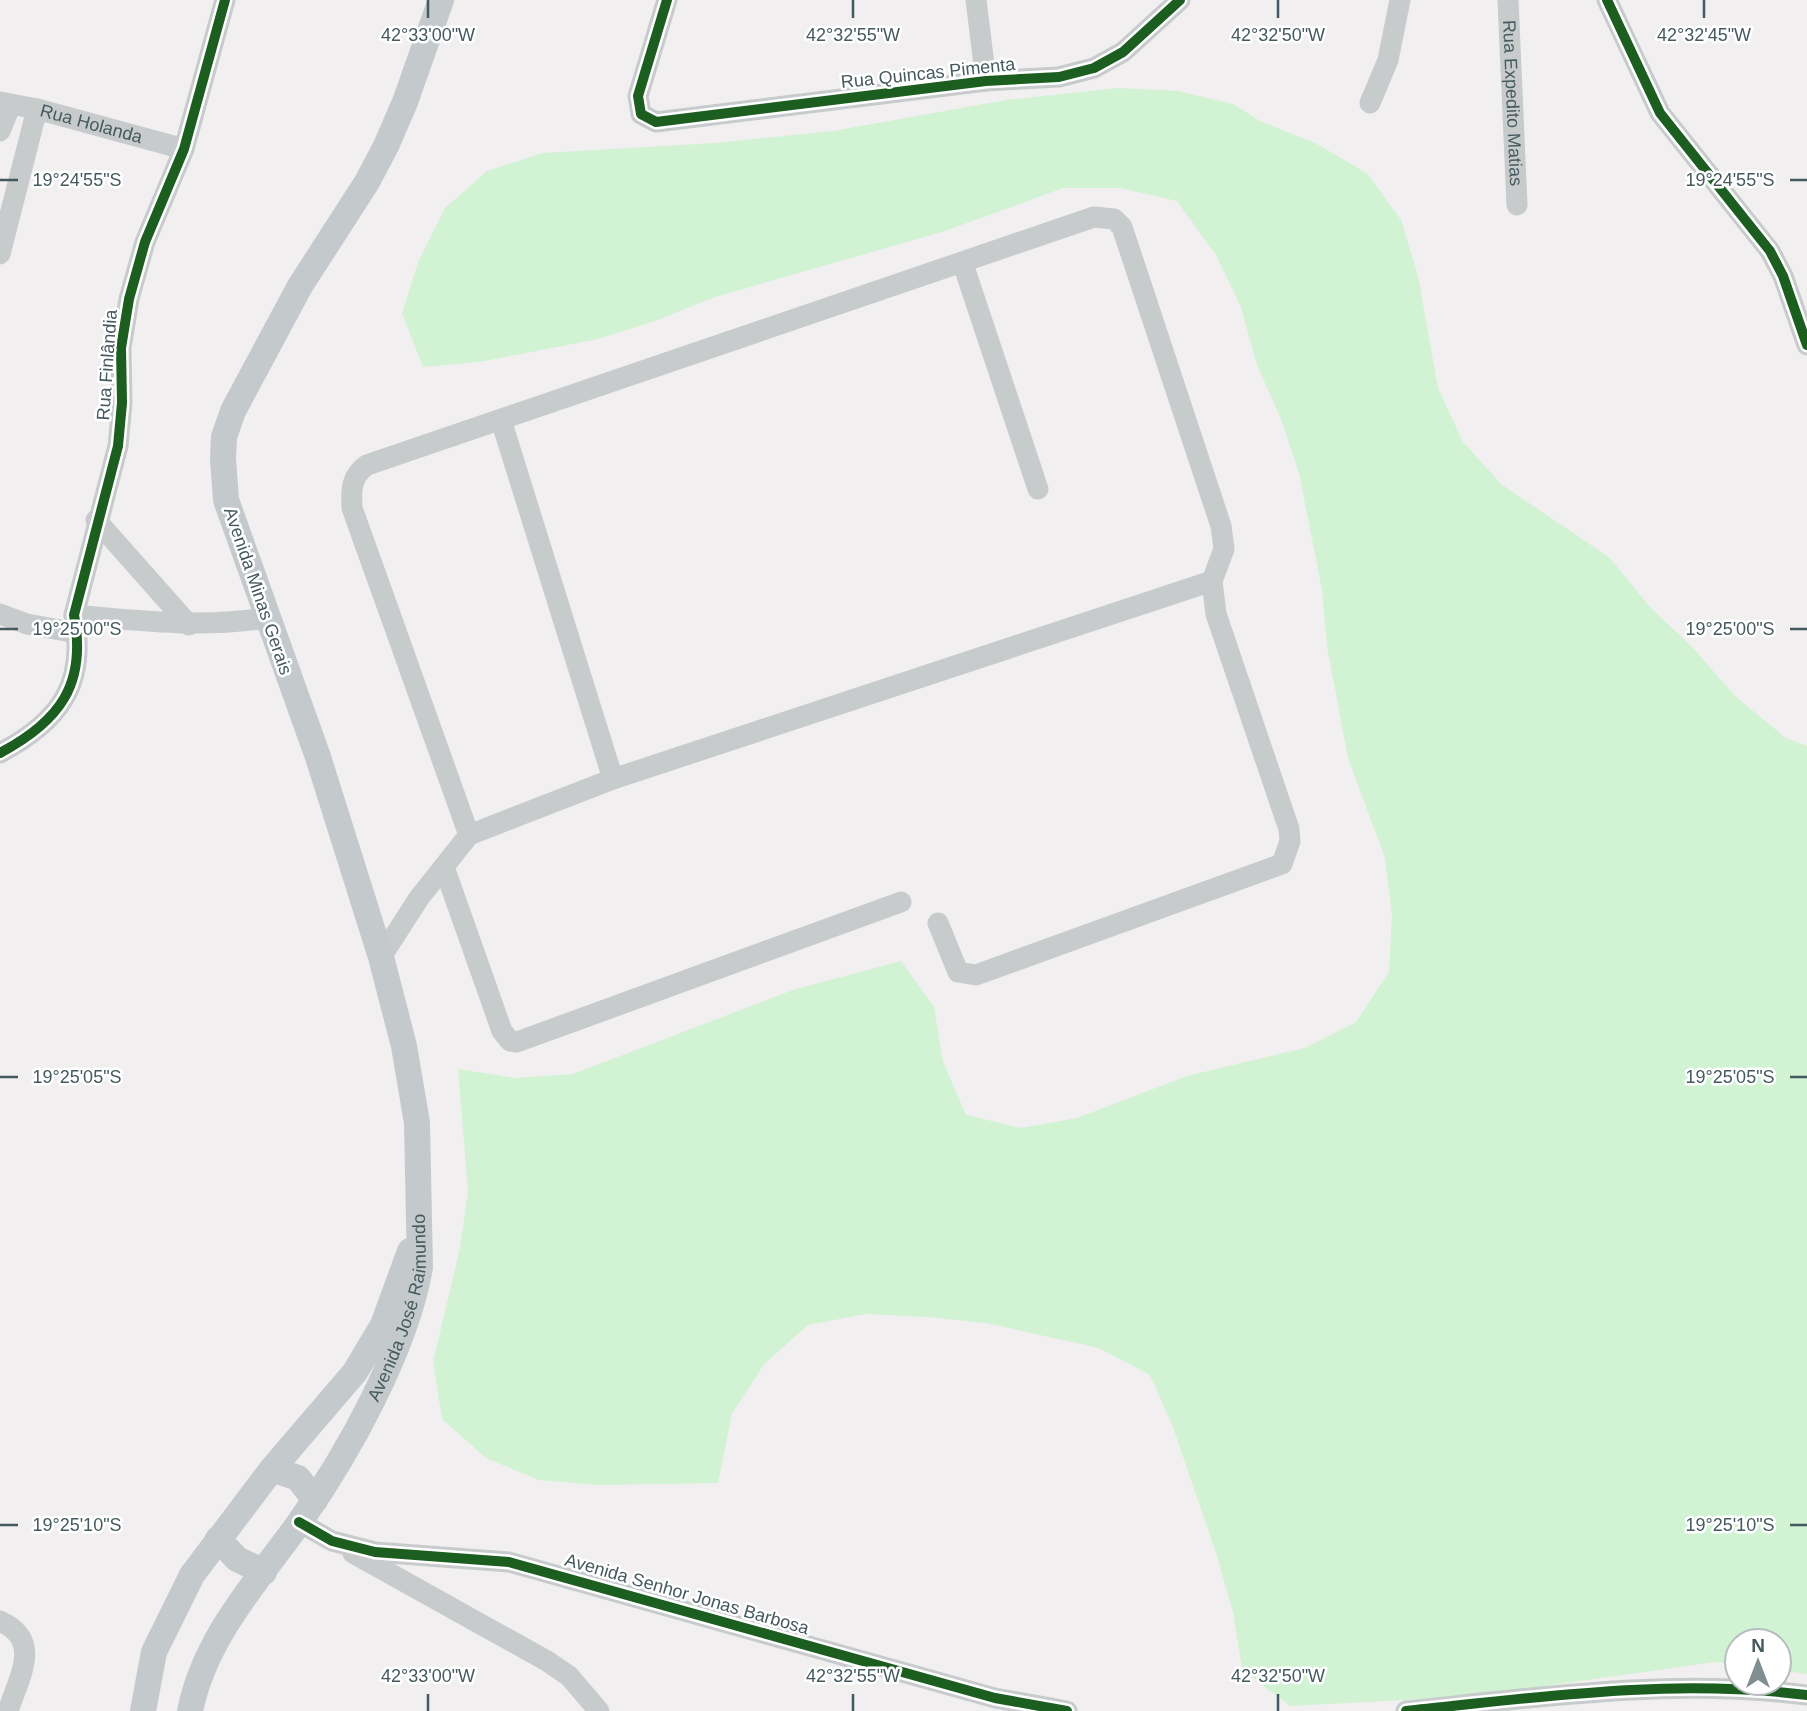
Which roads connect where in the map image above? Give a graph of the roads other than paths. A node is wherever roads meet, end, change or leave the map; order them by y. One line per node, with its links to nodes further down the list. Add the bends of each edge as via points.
1 (441, 0): 24 (main road, Avenida Minas Gerais, via 386,146 300,286 233,411 224,437 226,500)
2 (667, 0): 9 (street, Rua Quincas Pimenta, via 638,96 640,114 656,122)
3 (976, 0): 9 (street)
4 (1180, 0): 9 (street, Rua Quincas Pimenta, via 1123,52 1094,68 1038,80)
5 (1399, 0): 11 (street, via 1388,60)
6 (1508, 0): 15 (street, Rua Expedito Matias)
7 (1607, 0): 18 (street, via 1660,113 1770,251)
8 (221, 1): 14 (street, Rua Finlândia)
9 (986, 81)
10 (5, 103): 12 (street, Rua Holanda); 13 (street)
11 (1370, 103)
12 (37, 109): 14 (street, Rua Holanda); 16 (street)
13 (0, 131)
14 (184, 149): 21 (street, Rua Finlândia, via 145,242 129,299 121,348 118,446)
15 (1517, 205)
16 (0, 254)
17 (963, 264): 19 (street); 20 (street); 22 (street, via 1094,217 1114,219 1122,227 1221,526 1224,549)
18 (1807, 345)
19 (501, 420): 28 (street); 29 (street, via 367,465 359,470 351,493 352,508)
20 (1038, 489)
21 (96, 520): 25 (street, Rua Finlândia); 26 (street)
22 (1212, 581): 28 (street); 32 (street, via 1216,614 1289,829 1282,864 976,975 958,972)
23 (0, 614): 25 (street, via 27,624)
24 (266, 618): 26 (street); 33 (main road, Avenida Minas Gerais, via 318,757)
25 (76, 624): 26 (street); 27 (street, Rua Finlândia, via 77,672 65,698 27,739)
26 (188, 625)
27 (0, 753)
28 (613, 779): 29 (street)
29 (469, 835): 30 (street)
30 (444, 867): 31 (street, via 502,1031 517,1042); 33 (street)
31 (901, 902)
32 (938, 923)
33 (381, 957): 34 (main road, Avenida Minas Gerais, via 404,1046 417,1124)
34 (421, 1216): 35 (main road, Avenida José Raimundo, via 383,1325 355,1372); 36 (main road, Avenida José Raimundo, via 420,1268 403,1326 359,1426)
35 (272, 1469): 36 (main road, via 298,1478); 38 (main road, Avenida José Raimundo)
36 (315, 1500): 37 (main road, Avenida José Raimundo)
37 (299, 1522): 39 (street, Avenida Senhor Jonas Barbosa); 40 (main road, Avenida José Raimundo)
38 (218, 1539): 40 (main road, via 237,1559); 44 (main road, Avenida José Raimundo, via 192,1575 154,1652)
39 (332, 1541): 46 (street, via 547,1661 569,1676); 47 (street, Avenida Senhor Jonas Barbosa, via 375,1552 509,1562 995,1698)
40 (264, 1572): 45 (main road, Avenida José Raimundo, via 226,1620 196,1682)
41 (0, 1622): 43 (street, via 16,1628 25,1648)
42 (1807, 1695): 48 (street, via 1619,1688)
43 (8, 1711)
44 (143, 1711)
45 (190, 1711)
46 (599, 1711)
47 (1067, 1711)
48 (1406, 1711)

